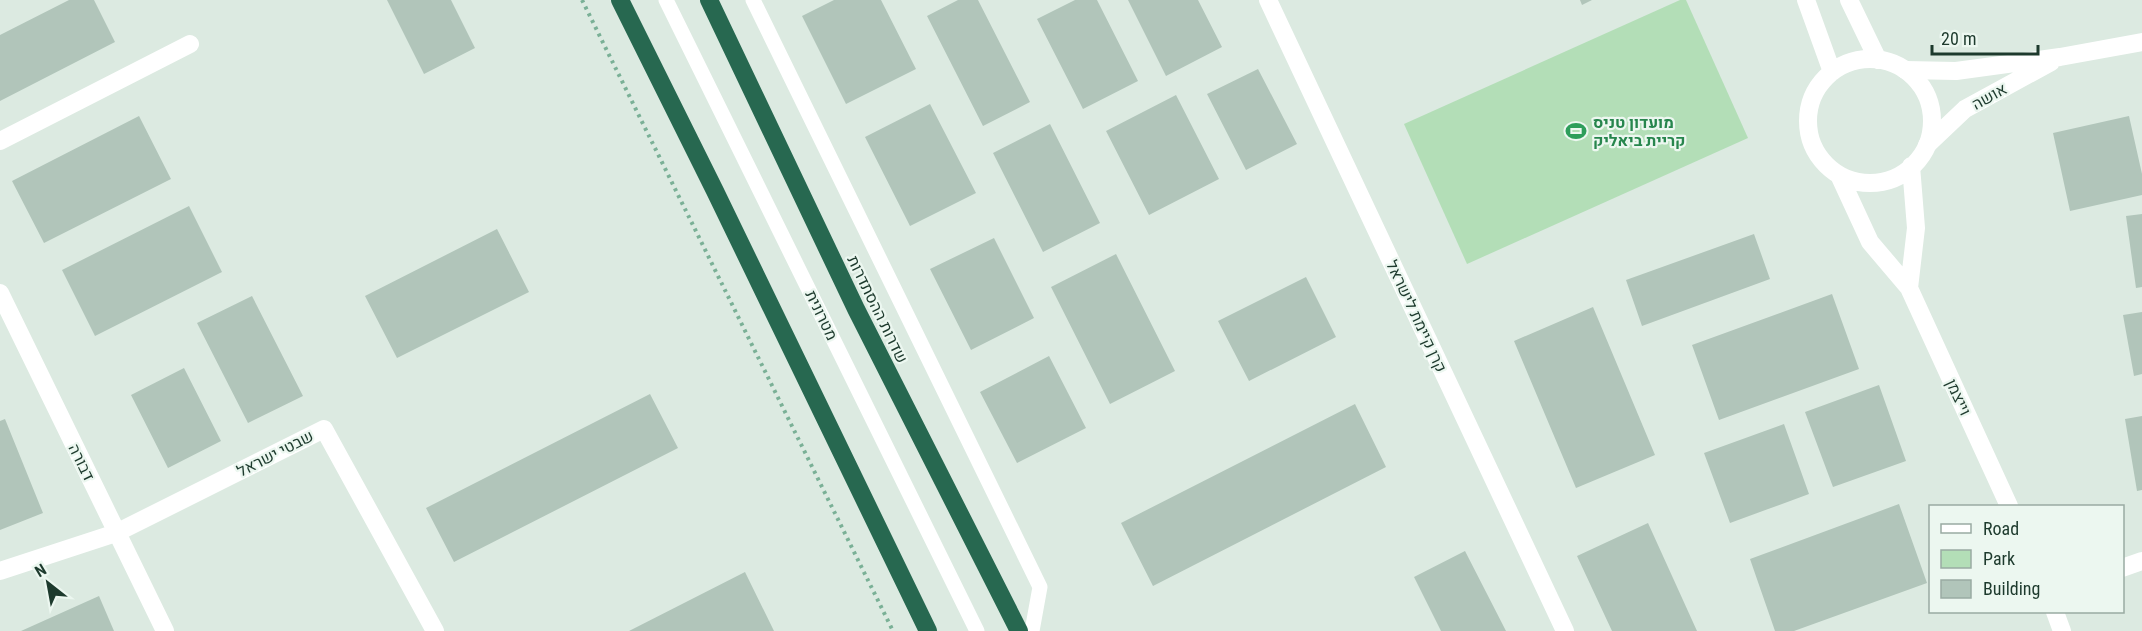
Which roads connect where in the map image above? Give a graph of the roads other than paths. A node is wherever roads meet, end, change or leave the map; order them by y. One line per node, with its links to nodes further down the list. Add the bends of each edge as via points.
1 (620, 0): 28 (highway)
2 (666, 0): 29 (lane, מטרונית)
3 (710, 0): 30 (highway, שדרות ההסתדרות, via 856,309)
4 (753, 0): 31 (lane, via 1040,587)
5 (1268, 0): 32 (street, קרן קיימת לישראל)
6 (1806, 0): 13 (street)
7 (1849, 0): 11 (street)
8 (2142, 42): 10 (street, אושה)
9 (190, 44): 14 (street)
10 (2060, 57): 12 (street, אושה, via 1956,71); 15 (street, אושה, via 1965,110)
11 (1878, 60): 12 (street); 13 (street, via 1846,64)
12 (1905, 70): 15 (street, via 1923,90 1930,107 1932,126)
13 (1832, 72): 17 (street, via 1819,86 1808,121 1810,139 1818,156)
14 (0, 141)
15 (1927, 145): 16 (street)
16 (1911, 166): 17 (street, via 1884,182 1865,183); 18 (street, via 1916,228)
17 (1839, 175): 18 (street, וייצמן, via 1870,242)
18 (1909, 288): 20 (street, וייצמן)
19 (0, 293): 21 (street, דבורה)
20 (2008, 505)
21 (116, 533): 24 (street); 26 (street, דבורה); 27 (street, שבטי ישראל, via 324,429)
22 (2142, 561): 23 (street)
23 (2124, 567)
24 (0, 571)
25 (2055, 613): 33 (street)
26 (165, 631)
27 (435, 631)
28 (928, 631)
29 (977, 631)
30 (1019, 631)
31 (1032, 631)
32 (1565, 631)
33 (2062, 631)

